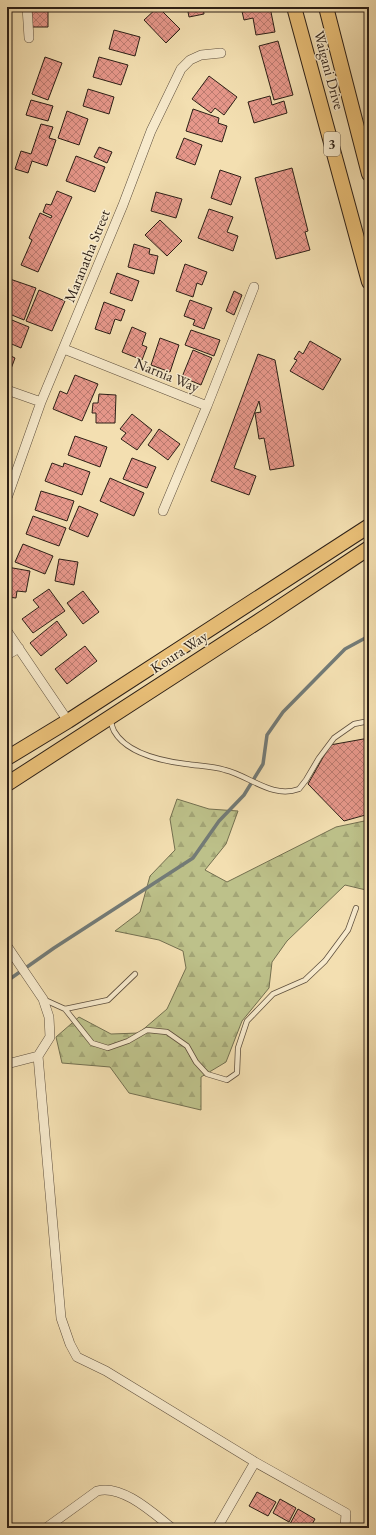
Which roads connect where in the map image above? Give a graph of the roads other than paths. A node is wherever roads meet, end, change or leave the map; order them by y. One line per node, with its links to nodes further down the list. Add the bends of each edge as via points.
1 (27, 7): 4 (street)
2 (294, 7): 8 (highway, Waigani Drive / 3)
3 (326, 7): 6 (highway, Waigani Drive / 3)
4 (29, 38)
5 (221, 53): 10 (street, Maranatha Street, via 201,55 190,60 181,69 151,131)
6 (366, 151): 7 (highway, Waigani Drive / 3)
7 (369, 174)
8 (369, 282)
9 (254, 287): 13 (street, Narnia Way)
10 (64, 349): 12 (street, Maranatha Street); 13 (street, Narnia Way)
11 (7, 390): 12 (street)
12 (41, 402): 14 (street, Maranatha Street)
13 (207, 406): 15 (street)
14 (7, 498)
15 (163, 511)
16 (369, 518): 17 (highway)
17 (365, 528): 23 (highway, Koura Way)
18 (369, 548): 22 (highway, Koura Way)
19 (7, 631): 20 (street)
20 (19, 648): 21 (street); 23 (street)
21 (7, 655)
22 (110, 717): 24 (lane, via 113,730 124,742 137,750 167,761 227,770 275,791 284,792 299,789 334,738 354,724); 26 (highway, Koura Way)
23 (68, 721): 25 (highway, Koura Way)
24 (369, 721)
25 (7, 758)
26 (7, 784)
27 (356, 908): 31 (lane, via 348,930 325,961 305,980 273,994 247,1021 238,1048 237,1073 227,1080 208,1074 196,1062 187,1046 167,1032 147,1030 108,1048 92,1043)
28 (7, 946): 30 (street)
29 (135, 974): 31 (lane, via 108,1000)
30 (43, 999): 31 (lane); 32 (street, via 49,1017 50,1037)
31 (65, 1009)
32 (38, 1056): 33 (street); 34 (street, via 61,1318 77,1357 106,1371)
33 (7, 1064)
34 (255, 1462): 37 (street); 38 (street, via 346,1513)
35 (46, 1528): 36 (street, via 97,1491 103,1490 124,1494)
36 (172, 1528)
37 (217, 1528)
38 (345, 1528)

